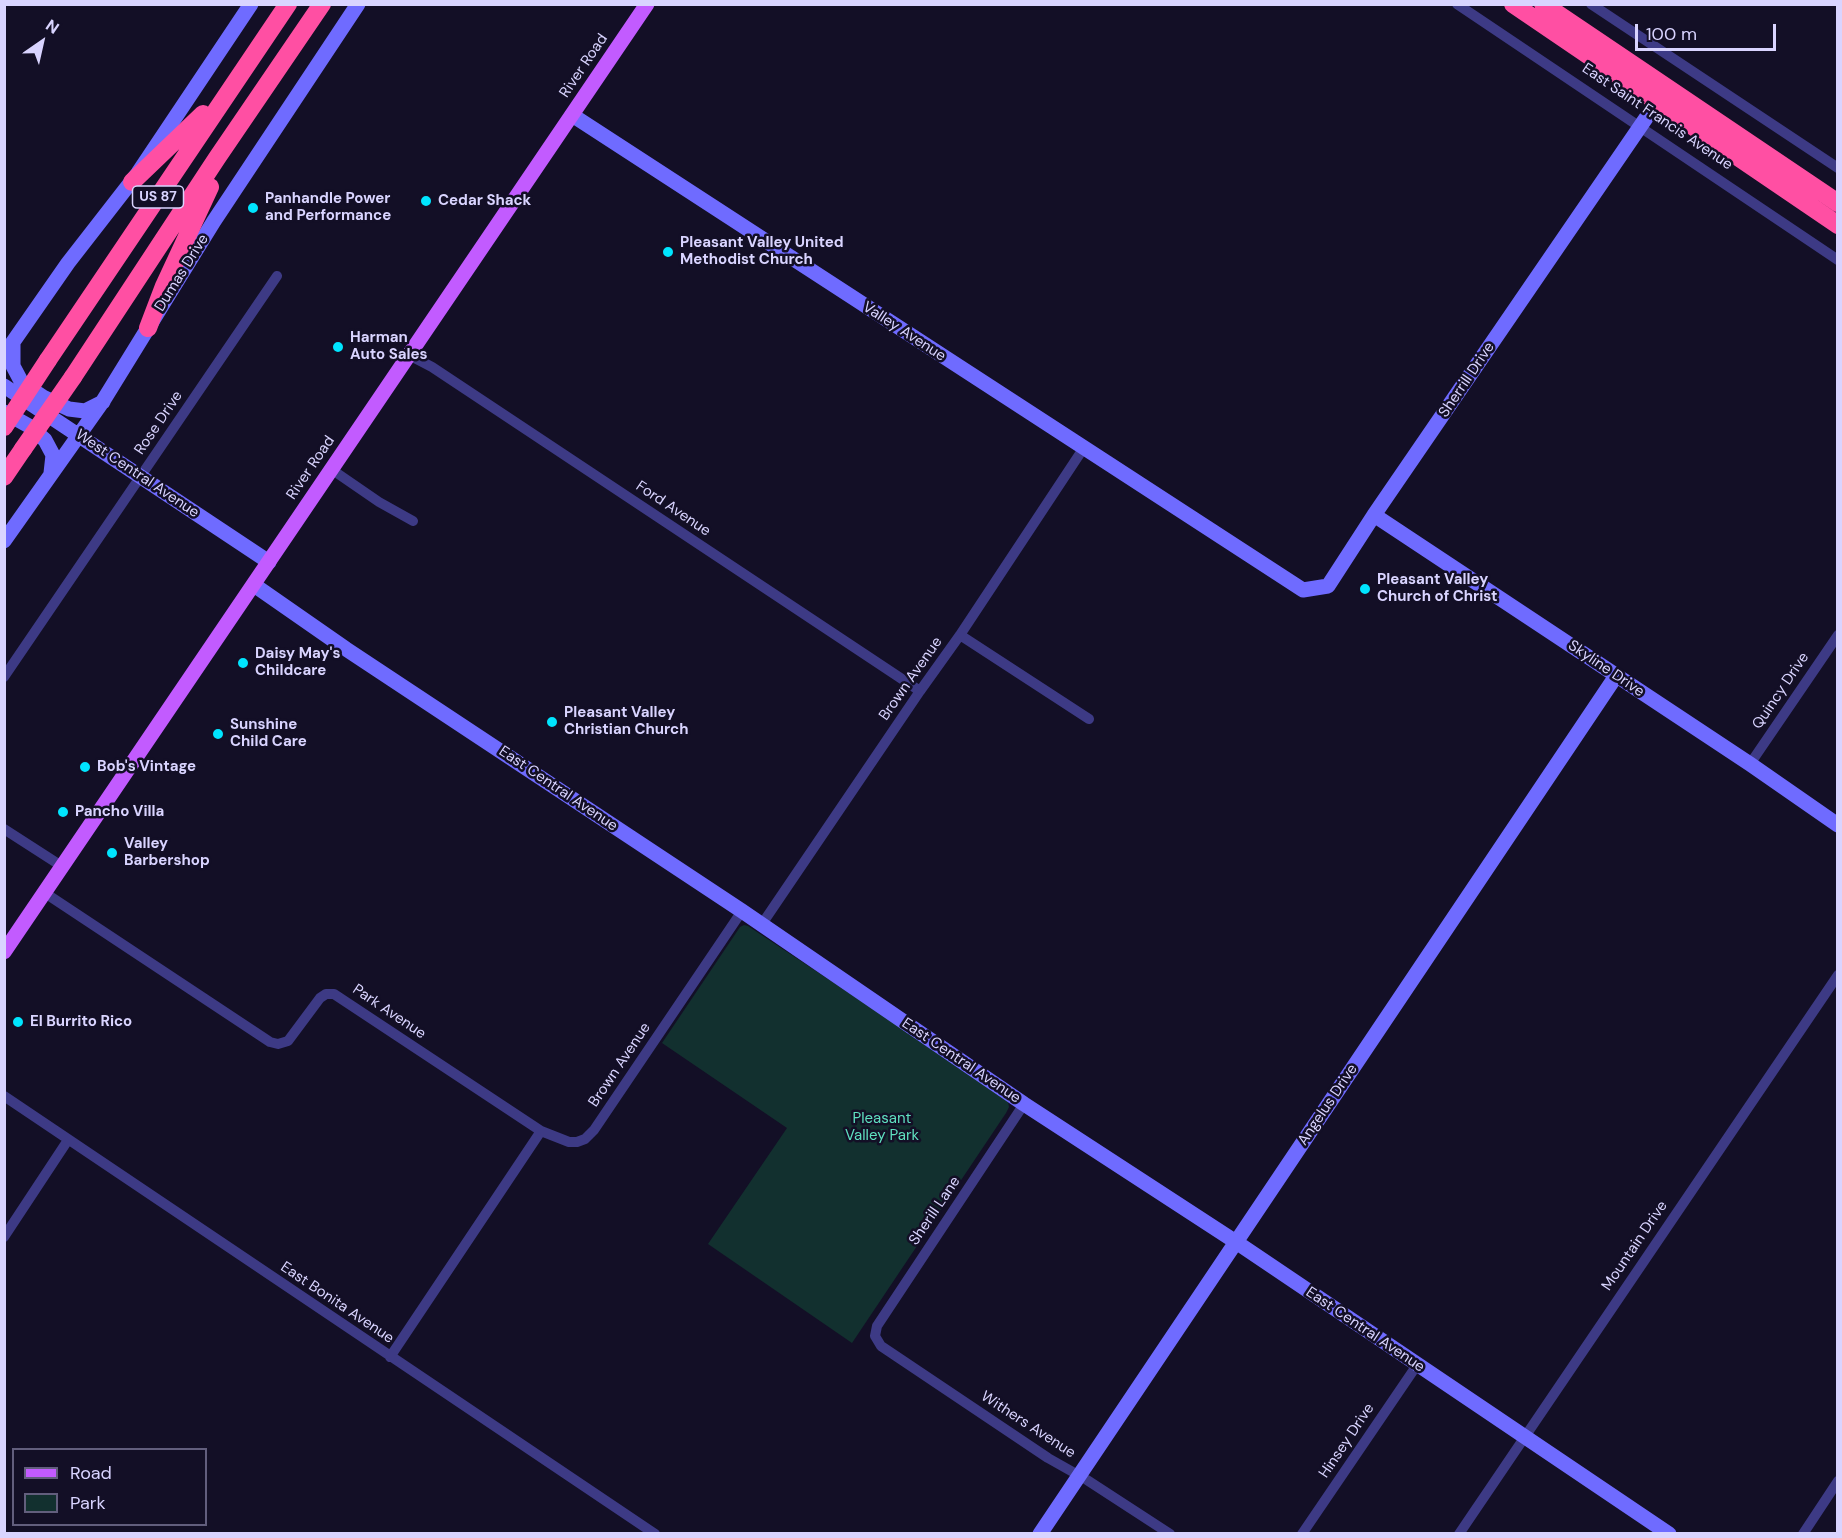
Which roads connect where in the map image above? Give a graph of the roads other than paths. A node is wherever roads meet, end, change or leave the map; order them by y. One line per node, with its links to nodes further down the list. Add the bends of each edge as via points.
1 (251, 4): 16 (street)
2 (288, 4): 10 (highway, US 87)
3 (322, 4): 13 (highway, US 87)
4 (358, 4): 21 (street, Dumas Drive)
5 (648, 4): 12 (main road, River Road)
6 (1458, 4): 14 (street, East Saint Francis Avenue)
7 (1513, 4): 11 (highway, East Saint Francis Avenue)
8 (1543, 4): 11 (highway, East Saint Francis Avenue)
9 (1591, 4): 15 (street)
10 (268, 33): 16 (highway, via 197,122); 27 (highway, US 87, bridge)
11 (1662, 95): 14 (street, Sherrill Drive); 17 (highway, East Saint Francis Avenue); 18 (highway, East Saint Francis Avenue)
12 (572, 115): 23 (main road, River Road); 29 (street, Valley Avenue)
13 (241, 124): 21 (highway); 32 (highway, US 87, bridge)
14 (1640, 127): 19 (street, East Saint Francis Avenue); 34 (street, Sherrill Drive)
15 (1838, 168)
16 (132, 182): 22 (street, via 68,262)
17 (1838, 203)
18 (1838, 225)
19 (1838, 260)
20 (277, 276): 33 (street, Rose Drive)
21 (148, 328): 25 (street, Dumas Drive)
22 (9, 349): 25 (street, via 22,382 43,397 69,409 85,411)
23 (409, 355): 30 (main road, River Road); 44 (street, Ford Avenue)
24 (4, 386): 28 (street, West Central Avenue)
25 (104, 401): 28 (street, Dumas Drive)
26 (4, 412): 31 (street, via 45,440 53,455)
27 (4, 427)
28 (79, 436): 31 (street, Dumas Drive); 33 (street, West Central Avenue)
29 (1083, 449): 37 (street, Valley Avenue); 40 (street, Brown Avenue)
30 (331, 469): 35 (street); 38 (main road, River Road)
31 (51, 476): 36 (street, Dumas Drive)
32 (4, 477)
33 (141, 477): 38 (street, West Central Avenue); 43 (street, Rose Drive)
34 (1374, 515): 37 (street, Sherrill Drive, via 1328,586 1303,590); 42 (street, Skyline Drive)
35 (413, 521)
36 (4, 541)
37 (1236, 547)
38 (269, 562): 39 (main road, River Road)
39 (254, 585): 49 (main road, River Road); 51 (street, East Central Avenue)
40 (960, 635): 44 (street, Brown Avenue); 45 (street)
41 (1838, 635): 46 (street, Quincy Drive)
42 (1616, 676): 46 (street, Skyline Drive); 61 (street, Angelus Drive)
43 (4, 677)
44 (920, 691): 52 (street, Brown Avenue)
45 (1089, 719)
46 (1750, 764): 47 (street, Skyline Drive)
47 (1838, 825)
48 (4, 829): 49 (street)
49 (63, 867): 50 (main road, River Road)
50 (45, 893): 53 (main road, River Road); 57 (street, Park Avenue, via 270,1042 288,1041 320,998 334,994)
51 (742, 910): 52 (street, East Central Avenue); 59 (street, Brown Avenue, via 594,1130)
52 (762, 924): 56 (street, East Central Avenue)
53 (4, 952)
54 (1838, 975): 65 (street, Mountain Drive)
55 (4, 1096): 58 (street, East Bonita Avenue)
56 (1024, 1104): 61 (street, East Central Avenue); 62 (street, Sherill Lane, via 877,1326)
57 (541, 1131): 59 (street, Park Avenue); 63 (street)
58 (68, 1140): 60 (street); 63 (street, East Bonita Avenue)
59 (579, 1142)
60 (4, 1237)
61 (1236, 1242): 64 (street, East Central Avenue); 66 (street, Angelus Drive)
62 (875, 1336): 66 (street, Withers Avenue, via 881,1346)
63 (390, 1357): 68 (street, East Bonita Avenue)
64 (1417, 1365): 65 (street, East Central Avenue); 71 (street, Hinsey Drive)
65 (1525, 1435): 72 (street, Mountain Drive); 73 (street, East Central Avenue)
66 (1079, 1475): 69 (street, Angelus Drive); 70 (street, Withers Avenue)
67 (1838, 1481): 74 (street)
68 (655, 1533)
69 (1040, 1533)
70 (1170, 1533)
71 (1302, 1533)
72 (1459, 1533)
73 (1669, 1533)
74 (1803, 1533)

